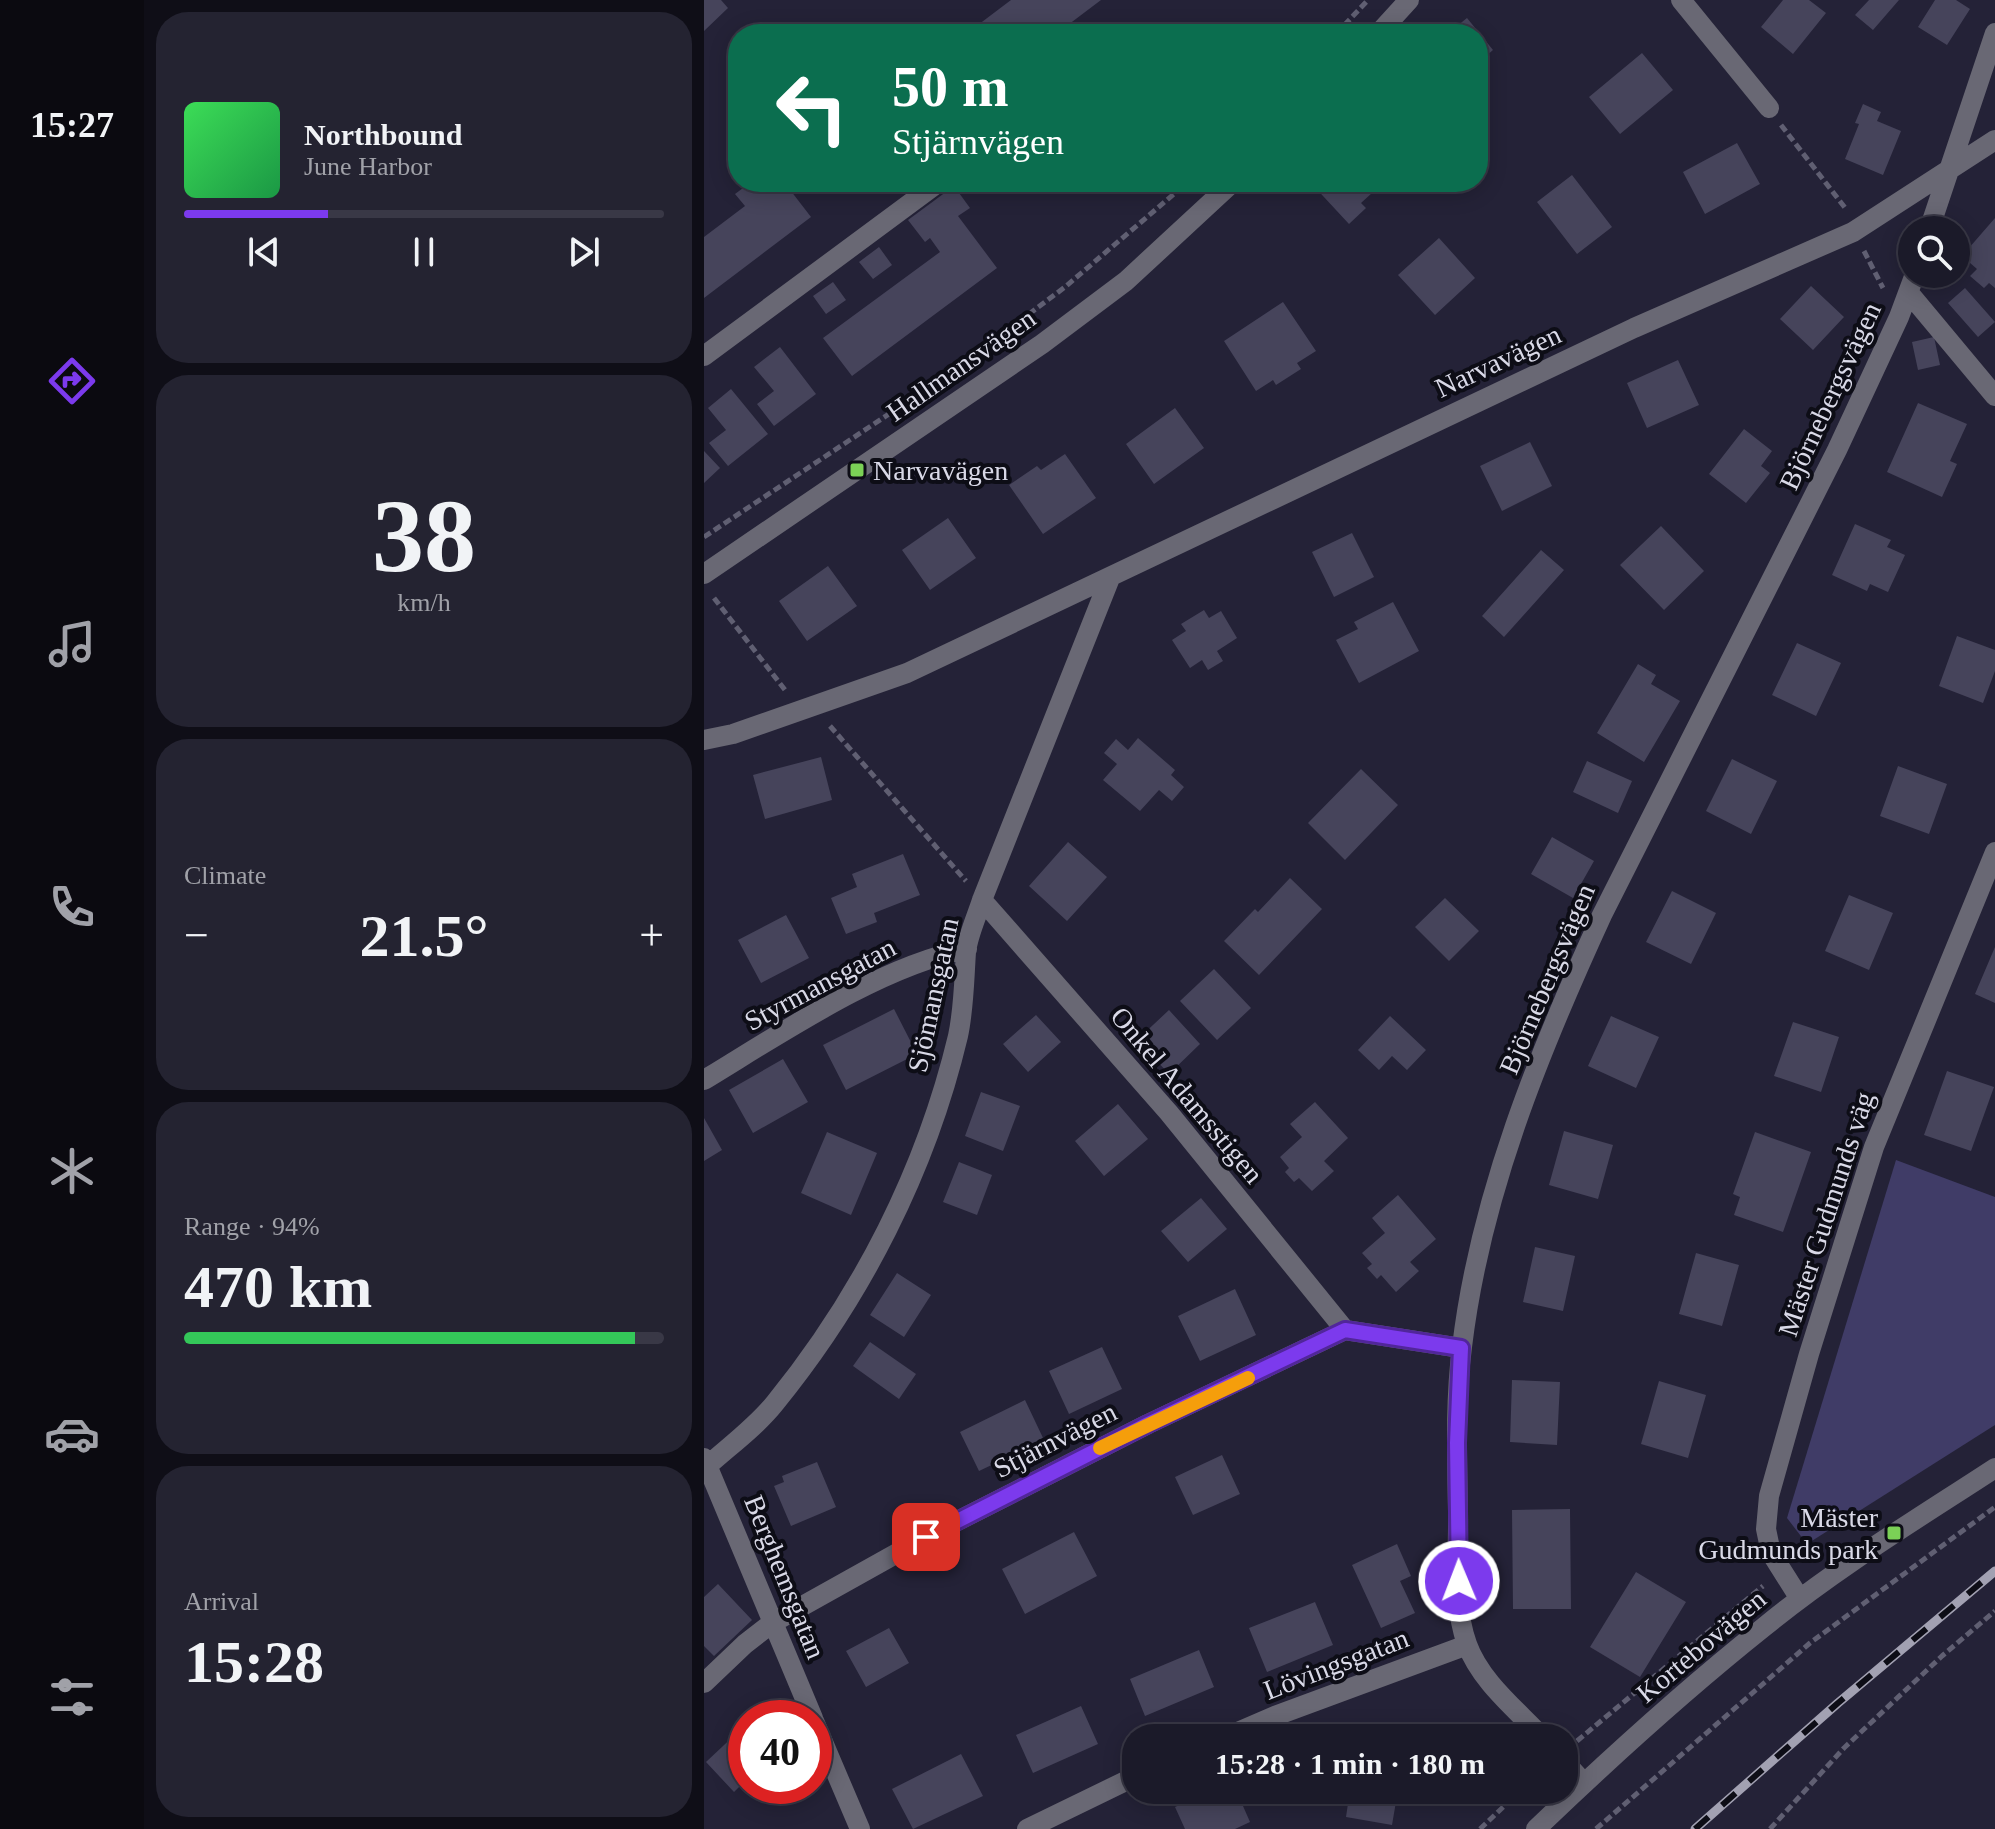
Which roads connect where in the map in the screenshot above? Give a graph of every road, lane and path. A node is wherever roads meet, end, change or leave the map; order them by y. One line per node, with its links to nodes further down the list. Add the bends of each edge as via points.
1 (1368, 0): 4 (path)
2 (1409, 0): 5 (street)
3 (1681, 0): 7 (street)
4 (1345, 24)
5 (1387, 24)
6 (1995, 33): 10 (street)
7 (1769, 108)
8 (1784, 128): 14 (path)
9 (1995, 140): 10 (street, Narvavägen)
10 (1946, 173): 15 (street); 24 (street, Narvavägen, via 1853,232 1634,328)
11 (925, 192): 18 (street)
12 (1176, 192): 19 (path, via 1065,287)
13 (1222, 192): 23 (street, Hallmansvägen, via 1126,281 1042,344)
14 (1844, 205)
15 (1933, 216)
16 (1910, 288): 32 (street, Björnebergsvägen, via 1837,450 1575,975 1508,1146 1477,1256)
17 (1915, 288): 20 (street)
18 (704, 356)
19 (939, 381)
20 (1995, 396)
21 (912, 398): 22 (path)
22 (704, 537)
23 (707, 571): 25 (path, via 725,591 713,599 785,690 798,689)
24 (1110, 578): 25 (street, Narvavägen, via 907,673); 28 (street, Sjömansgatan)
25 (813, 707): 26 (street, Narvavägen); 28 (path)
26 (704, 740)
27 (1995, 852): 36 (street, Mäster Gudmunds väg, via 1874,1147 1809,1354 1769,1496 1766,1529 1771,1553)
28 (982, 900): 29 (street, Sjömansgatan); 31 (street, Onkel Adamsstigen, via 1169,1113)
29 (967, 949): 30 (street, Styrmansgatan, via 936,955 881,980); 33 (street, Sjömansgatan, via 958,1036 925,1146 889,1229 840,1312 774,1404)
30 (704, 1080)
31 (1345, 1330): 32 (street); 39 (street, Stjärnvägen, via 926,1537)
32 (1461, 1348): 40 (street, Björnebergsvägen, via 1459,1608)
33 (705, 1464): 39 (street, Berghemsgatan)
34 (1995, 1468): 37 (street, Kortebovägen)
35 (1995, 1507): 55 (path, via 1810,1643)
36 (1782, 1570): 37 (street, Mäster Gudmunds väg); 45 (path)
37 (1800, 1599): 49 (street, Kortebovägen)
38 (1995, 1611): 56 (path, via 1844,1748)
39 (772, 1623): 41 (street, Stjärnvägen); 42 (street, Berghemsgatan)
40 (1467, 1645): 43 (street, Lövingsgatan); 44 (street, Björnebergsvägen, via 1487,1679)
41 (704, 1683)
42 (805, 1700)
43 (1256, 1724)
44 (1530, 1724)
45 (1578, 1740)
46 (832, 1764): 51 (street, Berghemsgatan)
47 (1578, 1776): 49 (street)
48 (1122, 1783): 52 (street)
49 (1584, 1783): 54 (street, Kortebovägen)
50 (1506, 1804): 53 (path)
51 (860, 1829)
52 (1027, 1829)
53 (1480, 1829)
54 (1536, 1829)
55 (1596, 1829)
56 (1770, 1829)

